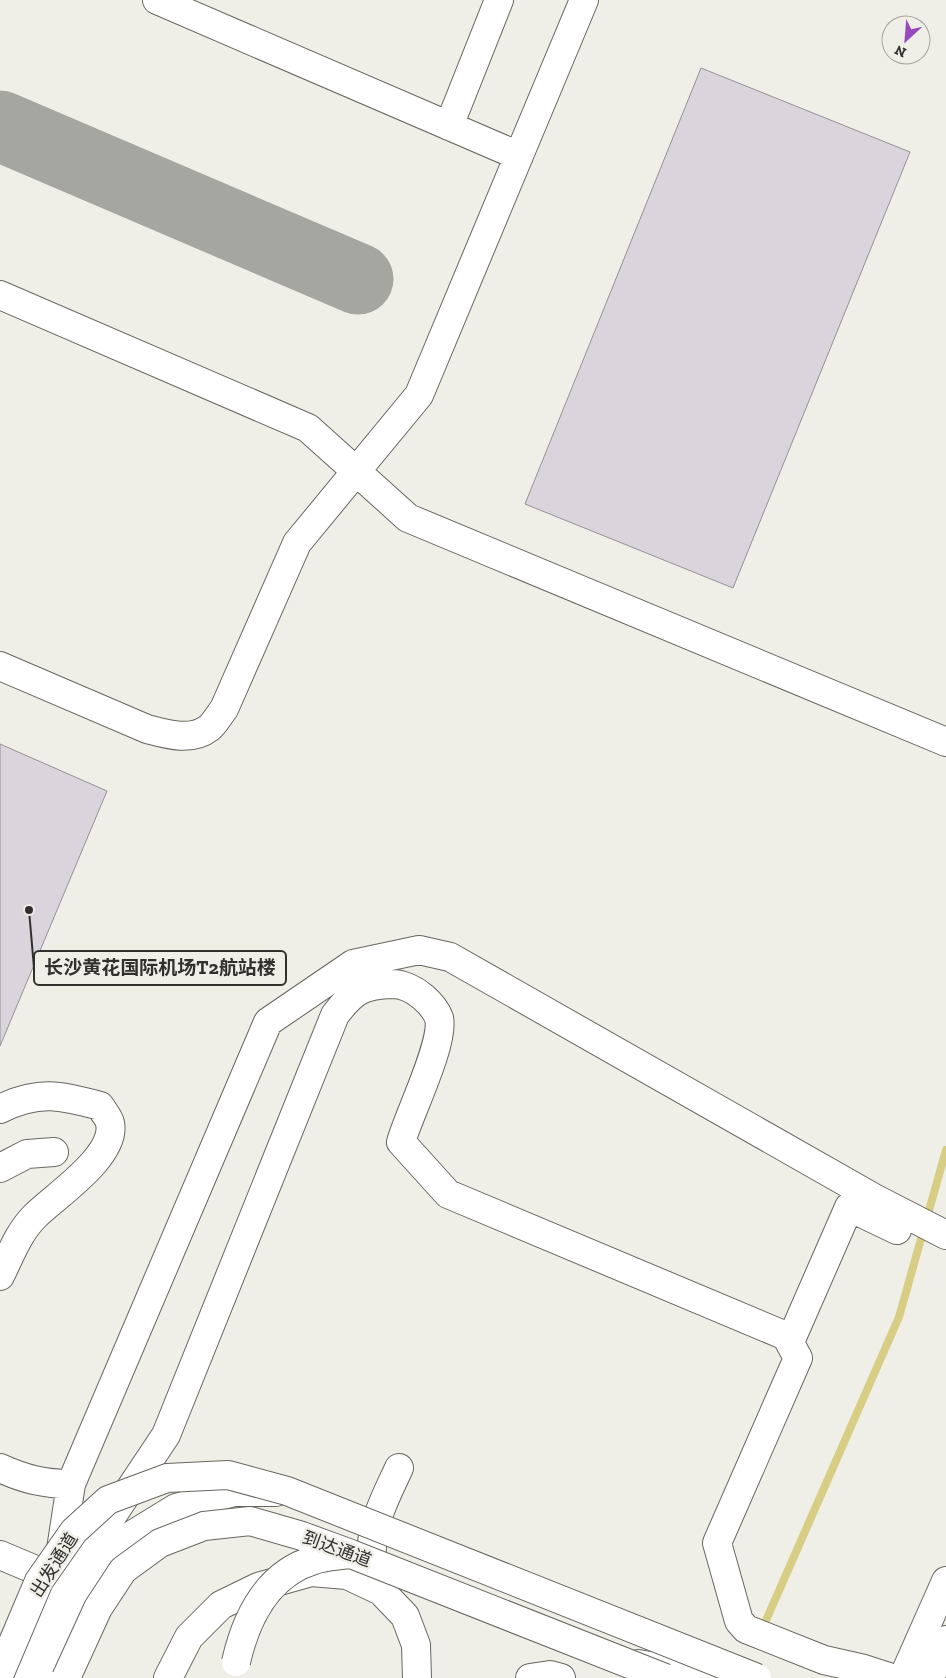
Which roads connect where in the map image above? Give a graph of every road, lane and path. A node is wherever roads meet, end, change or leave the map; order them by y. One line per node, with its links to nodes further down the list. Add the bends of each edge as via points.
1 (157, 0): 4 (street)
2 (499, 0): 4 (street)
3 (584, 0): 5 (street)
4 (449, 126): 5 (street)
5 (519, 156): 7 (street, via 419,394)
6 (0, 295): 7 (street, via 308,428)
7 (356, 471): 8 (street, via 297,543 224,709 208,728 187,736 147,729); 9 (street, via 408,518)
8 (0, 666)
9 (946, 742)
10 (0, 1109): 16 (street, via 53,1095 100,1106 110,1122 108,1142 94,1162 34,1217 19,1236)
11 (54, 1152): 12 (street, via 27,1154)
12 (0, 1168)
13 (869, 1206): 14 (street); 15 (street); 17 (street, via 849,1207); 20 (street, via 450,957 419,950 353,964 268,1022)
14 (946, 1235)
15 (946, 1254)
16 (0, 1276)
17 (790, 1342): 26 (street, via 786,1336 448,1194 401,1142 438,1042 439,1019 431,1004 417,991 396,984 371,985 350,994 335,1015 166,1435); 41 (street, via 798,1358 717,1543 739,1621 746,1629 824,1660 864,1668)
18 (0, 1468): 20 (street, via 46,1484)
19 (399, 1468): 25 (street, via 372,1534 371,1565)
20 (71, 1484): 26 (street)
21 (287, 1492): 30 (street, 出发通道, bridge, via 220,1475 167,1478 108,1500 74,1531 39,1581); 32 (street, via 234,1492 176,1508 132,1535 100,1573 72,1622); 40 (street, 出发通道, bridge)
22 (351, 1554): 28 (street, 到达通道, bridge); 29 (street, bridge, via 314,1560 288,1572 268,1589 242,1634); 33 (street, 到达通道, bridge, via 250,1521 204,1526 160,1543 123,1570 98,1608)
23 (0, 1555): 26 (street)
24 (946, 1581): 42 (street)
25 (381, 1590): 34 (street, via 347,1575 311,1572 258,1587 221,1606 189,1637); 35 (street, via 404,1616 416,1645)
26 (55, 1591): 31 (street)
27 (946, 1640): 43 (street)
28 (622, 1661): 38 (street, 到达通道, bridge); 39 (street, bridge)
29 (236, 1670)
30 (0, 1673)
31 (21, 1678)
32 (48, 1678)
33 (66, 1678)
34 (168, 1678)
35 (418, 1678)
36 (530, 1678): 37 (street, via 550,1675)
37 (561, 1678)
38 (665, 1678)
39 (731, 1678)
40 (757, 1678)
41 (892, 1678)
42 (903, 1678)
43 (930, 1678)

